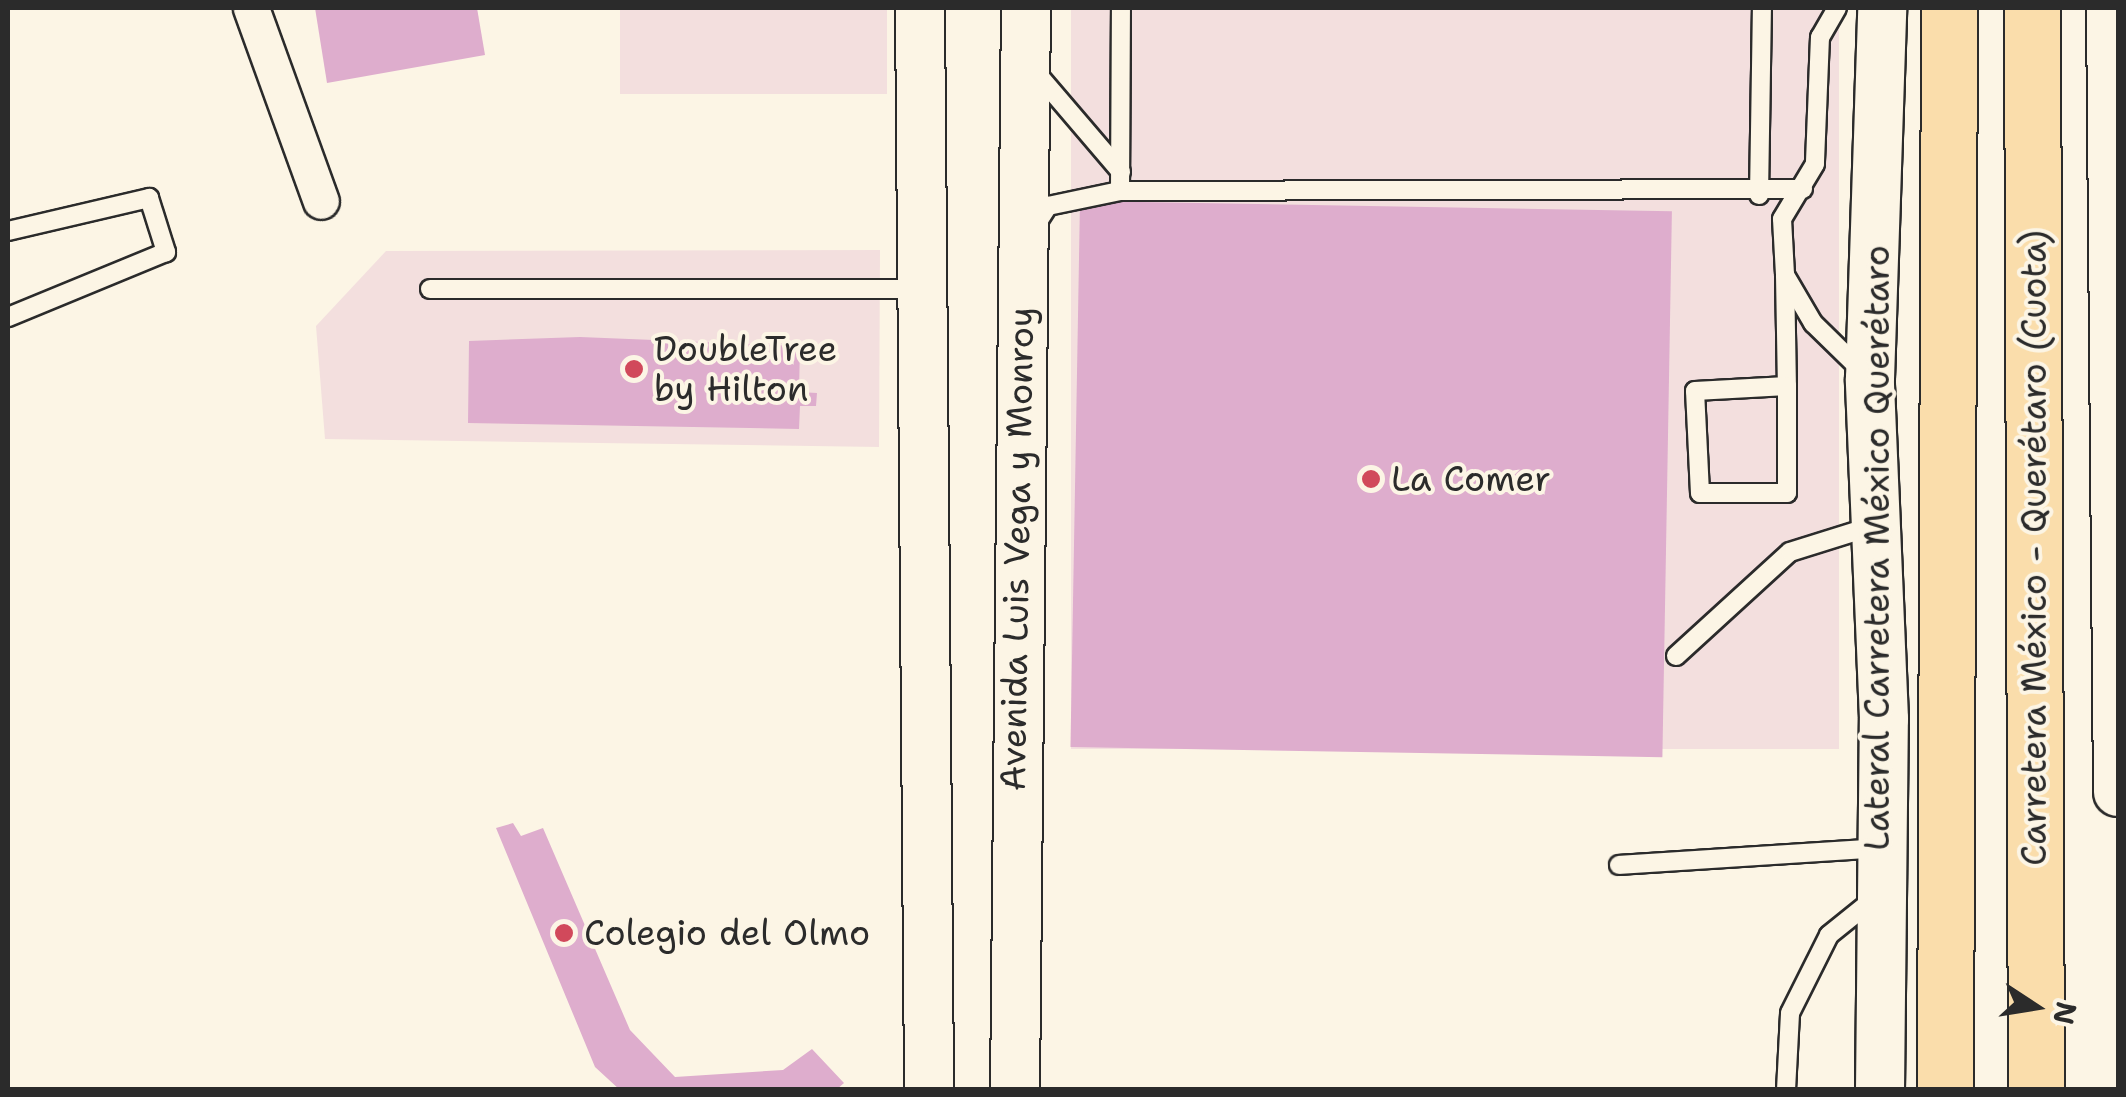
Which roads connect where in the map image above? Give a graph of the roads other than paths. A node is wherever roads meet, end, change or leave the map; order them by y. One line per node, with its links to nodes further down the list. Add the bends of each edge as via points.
1 (251, 8): 15 (street)
2 (920, 8): 20 (main road)
3 (1026, 8): 11 (main road, Avenida Luis Vega y Monroy)
4 (1122, 8): 12 (lane)
5 (1762, 8): 14 (lane)
6 (1838, 8): 13 (lane, via 1820,37 1815,164)
7 (1882, 8): 22 (main road, Lateral Carretera México Querétaro)
8 (1948, 8): 34 (highway)
9 (2032, 8): 35 (highway, Carretera México - Querétaro (Cuota))
10 (2111, 8): 26 (main road)
11 (1025, 60): 12 (lane); 17 (main road, Avenida Luis Vega y Monroy)
12 (1120, 181): 14 (lane); 17 (lane, via 1048,206)
13 (1803, 189): 14 (lane); 18 (lane, via 1782,220)
14 (1759, 195)
15 (321, 202)
16 (8, 231): 21 (lane, via 149,198 166,252)
17 (1022, 248): 31 (main road, Avenida Luis Vega y Monroy)
18 (1785, 275): 22 (lane, via 1813,324); 23 (lane)
19 (430, 288): 20 (lane)
20 (921, 289): 30 (main road)
21 (8, 317)
22 (1870, 379): 24 (main road, Lateral Carretera México Querétaro)
23 (1786, 386): 23 (lane, via 1787,493 1700,494 1695,392)
24 (1876, 525): 25 (lane, via 1790,552); 27 (main road, Lateral Carretera México Querétaro)
25 (1676, 656)
26 (2118, 792)
27 (1881, 848): 28 (lane); 29 (main road, Lateral Carretera México Querétaro)
28 (1620, 865)
29 (1879, 895): 32 (lane, via 1829,935 1790,1013); 33 (main road, Lateral Carretera México Querétaro)
30 (929, 1090)
31 (1014, 1090)
32 (1786, 1090)
33 (1880, 1090)
34 (1945, 1090)
35 (2036, 1090)

